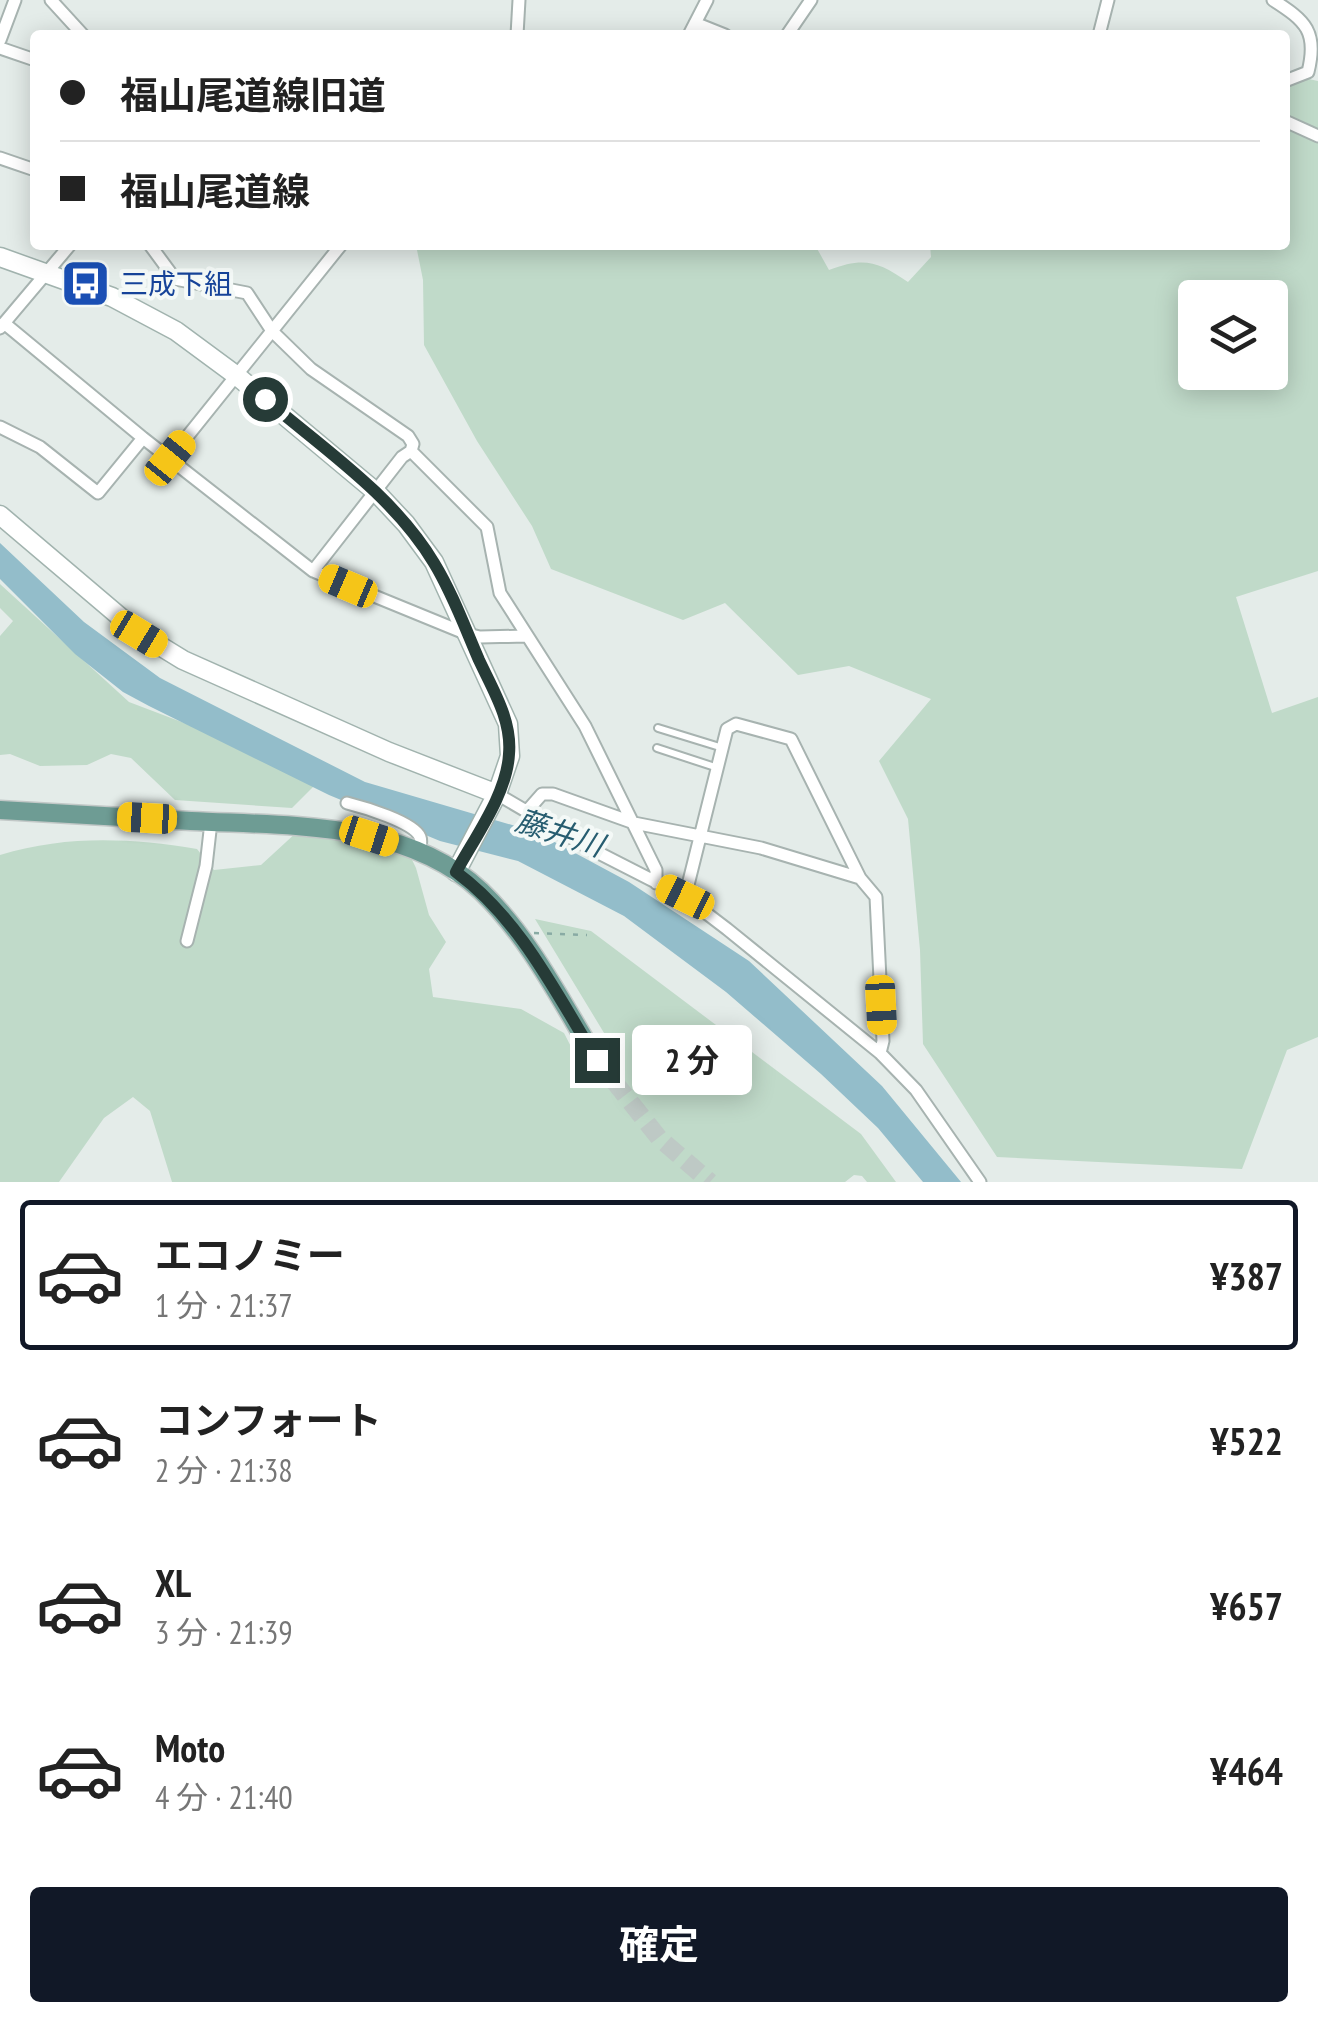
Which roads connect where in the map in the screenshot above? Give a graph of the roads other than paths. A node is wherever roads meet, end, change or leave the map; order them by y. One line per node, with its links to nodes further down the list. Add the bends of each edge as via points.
1 (15, 0): 13 (street)
2 (51, 0): 9 (street)
3 (519, 0): 10 (street)
4 (707, 0): 8 (street)
5 (811, 0): 11 (street)
6 (1108, 0): 12 (street)
7 (1274, 0): 15 (street, via 1311,32 1315,49 1308,72)
8 (692, 29)
9 (78, 30)
10 (518, 30)
11 (790, 30)
12 (1100, 30)
13 (0, 44): 14 (street)
14 (30, 58)
15 (1290, 79)
16 (1290, 122): 17 (street)
17 (1318, 136)
18 (0, 158): 19 (street)
19 (30, 168)
20 (65, 250): 24 (street)
21 (154, 250): 26 (street, via 175,279 247,293)
22 (337, 250): 26 (street)
23 (0, 257): 24 (street)
24 (44, 272): 25 (street); 27 (street, via 176,330)
25 (2, 326): 29 (street)
26 (272, 331): 27 (street); 30 (street, via 312,369 408,436)
27 (237, 376): 31 (street); 32 (street)
28 (0, 428): 29 (street, via 40,446 98,494)
29 (143, 438): 31 (street)
30 (412, 451): 32 (street); 36 (street, via 487,527 500,593)
31 (170, 458): 34 (street)
32 (376, 492): 34 (street); 35 (street, via 434,562)
33 (0, 515): 41 (street, via 139,634 183,660)
34 (313, 572): 35 (street)
35 (468, 634): 36 (street); 41 (street, via 508,724 510,756)
36 (526, 636): 46 (street, via 585,726)
37 (658, 728): 39 (lane)
38 (657, 748): 40 (lane)
39 (723, 748): 40 (street); 50 (street, via 727,730 736,724 791,739)
40 (718, 768): 47 (street)
41 (494, 801): 44 (street); 49 (street)
42 (347, 803): 48 (street, via 416,831)
43 (0, 810): 45 (main road)
44 (528, 811): 46 (street, via 542,794 554,794); 51 (street)
45 (211, 822): 48 (main road, via 369,836); 53 (street)
46 (634, 824): 47 (street); 51 (street)
47 (700, 837): 50 (street); 52 (street)
48 (419, 853): 49 (main road)
49 (460, 864): 55 (main road, via 522,940)
50 (860, 878): 54 (street, via 876,897)
51 (656, 883): 52 (street)
52 (685, 897): 54 (street)
53 (187, 941)
54 (880, 1053): 56 (street, via 916,1090)
55 (597, 1060)
56 (980, 1182)

